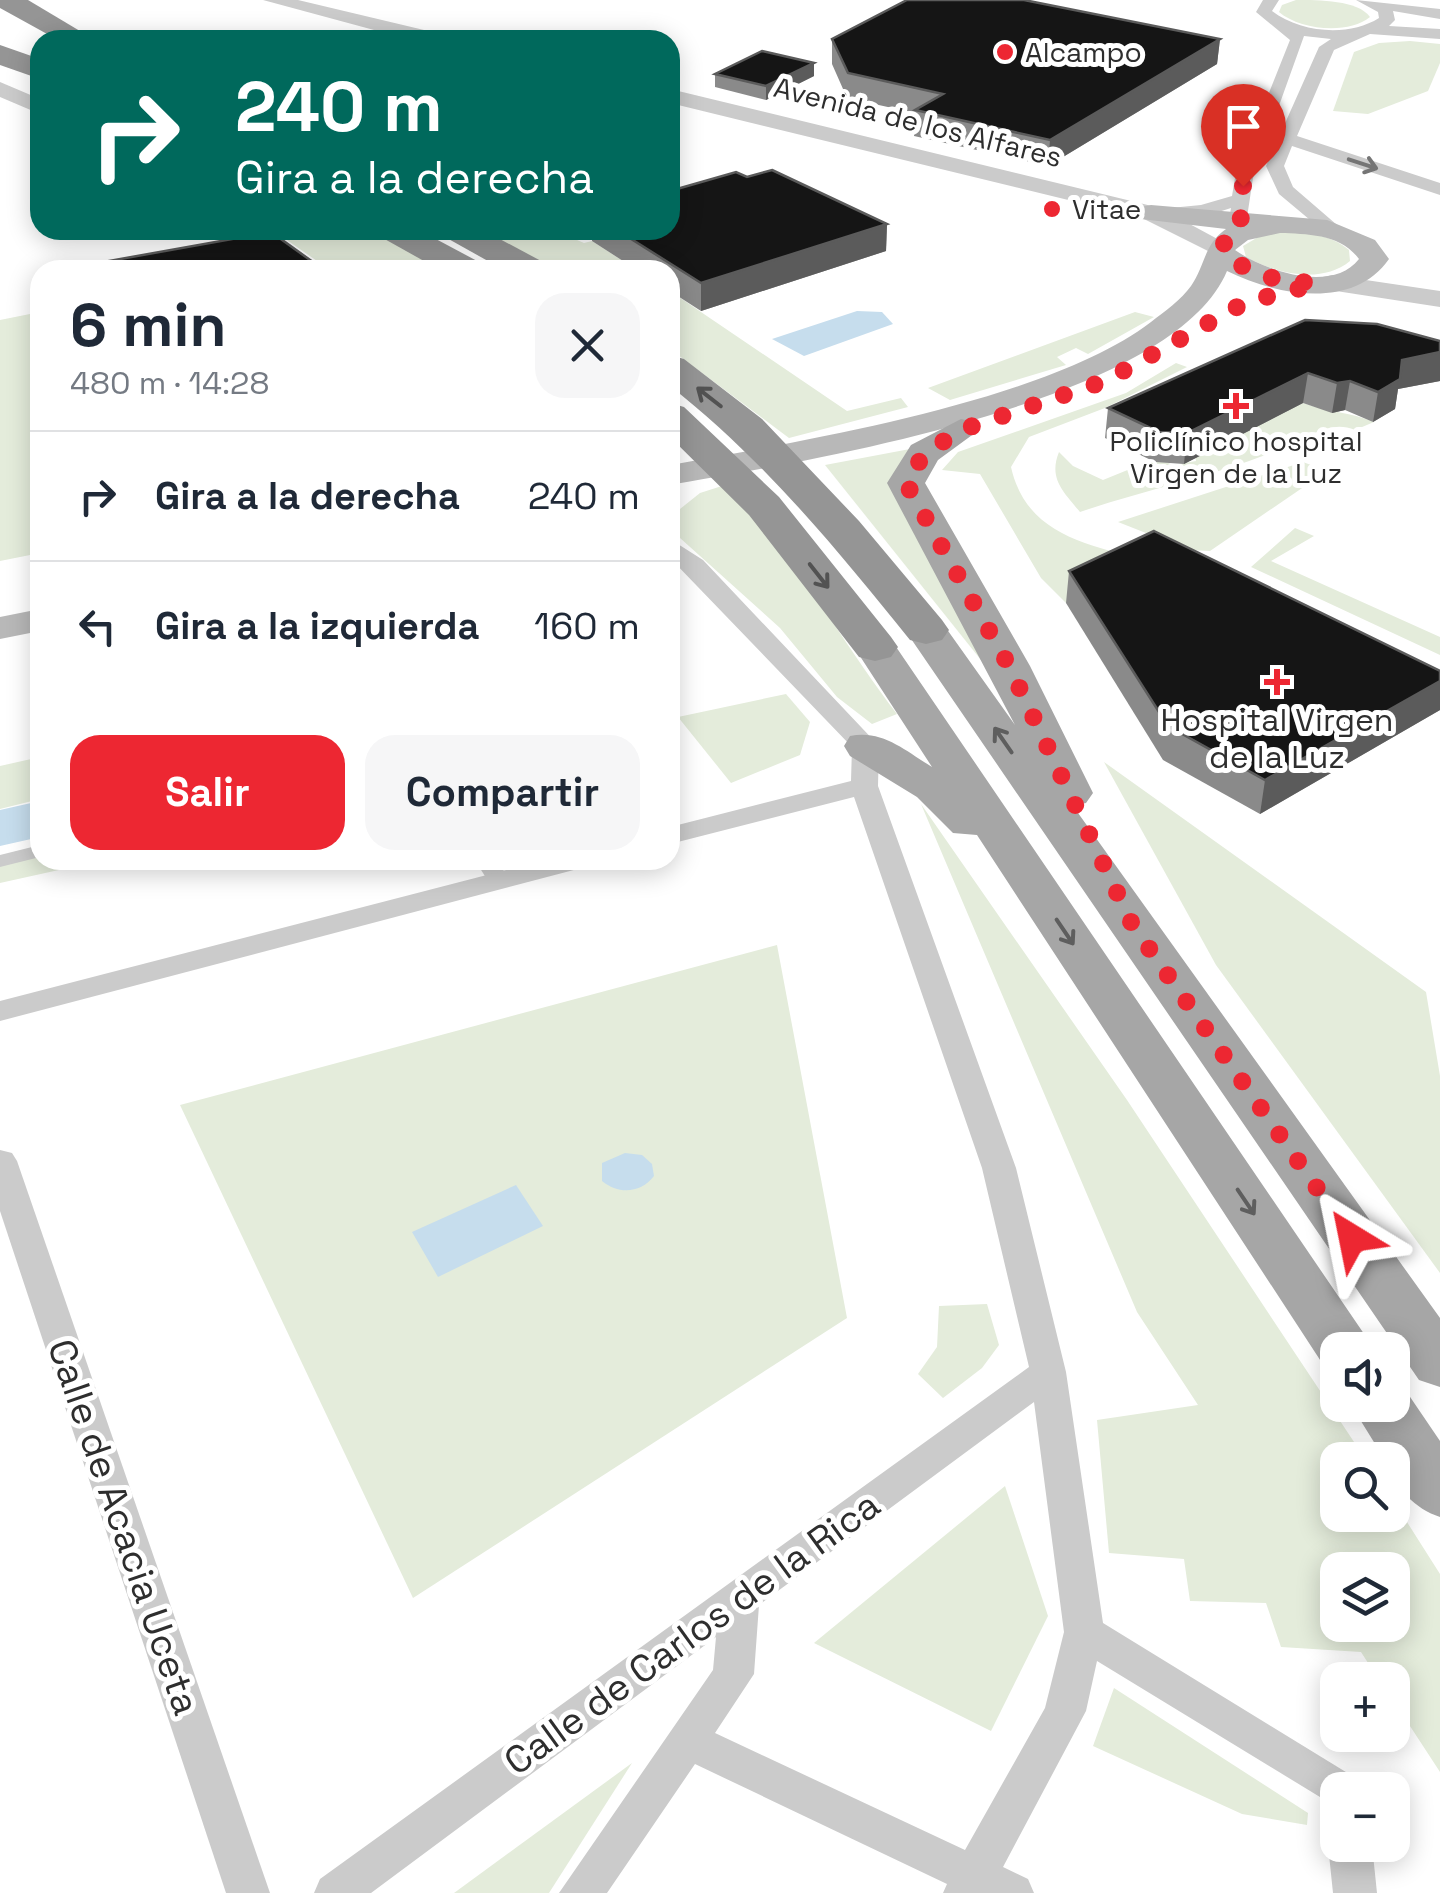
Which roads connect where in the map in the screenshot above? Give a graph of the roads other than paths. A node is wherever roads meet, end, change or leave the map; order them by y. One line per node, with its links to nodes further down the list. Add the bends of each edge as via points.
1 (7, 0): 9 (highway)
2 (273, 0): 10 (street)
3 (1271, 0): 7 (street, via 1264,12)
4 (1370, 2): 6 (street); 11 (street, via 1388,17)
5 (0, 9): 8 (highway)
6 (1440, 14)
7 (1282, 24): 11 (street, via 1320,32); 24 (street, via 1298,39 1250,160)
8 (44, 30)
9 (62, 30)
10 (397, 30)
11 (1364, 30): 13 (street); 20 (street, via 1327,47)
12 (0, 31): 14 (highway)
13 (1440, 34)
14 (30, 45)
15 (0, 54): 16 (highway)
16 (30, 66)
17 (0, 89): 19 (street)
18 (680, 98): 22 (street, Avenida de los Alfares)
19 (30, 103)
20 (1285, 138): 21 (street, one-way to 21); 23 (street, via 1275,166 1285,190)
21 (1440, 188)
22 (1151, 214): 24 (main road)
23 (1335, 231): 24 (main road, via 1274,225); 28 (main road)
24 (1234, 232): 32 (main road, via 1260,276); 38 (main road, via 1208,288 1178,317 1063,380 910,425)
25 (268, 240): 29 (street)
26 (411, 240): 30 (highway)
27 (475, 240): 31 (highway)
28 (1372, 253): 32 (main road, via 1367,272); 33 (street)
29 (298, 260)
30 (448, 260)
31 (512, 260)
32 (1325, 283): 34 (street); 37 (main road, via 1240,304 1105,381)
33 (1440, 288)
34 (1440, 299)
35 (680, 375): 45 (highway, one-way to 35, via 812,494 748,428)
36 (684, 426): 46 (highway, one-way to 46, via 764,506)
37 (961, 430): 39 (main road); 53 (main road, via 924,454 906,483 1009,666)
38 (680, 473)
39 (680, 492)
40 (682, 561): 47 (street)
41 (30, 601): 42 (main road)
42 (0, 607)
43 (30, 622): 44 (main road)
44 (0, 628)
45 (926, 630): 53 (main road, one-way to 45)
46 (875, 647): 52 (main road)
47 (865, 766): 48 (street); 52 (main road, via 933,787); 58 (street, via 999,1168)
48 (680, 832)
49 (30, 853): 50 (street)
50 (0, 860)
51 (493, 870): 54 (street)
52 (1029, 878): 56 (main road, one-way to 56)
53 (1132, 924): 57 (main road)
54 (0, 1011)
55 (0, 1160): 67 (street, Calle de Acacia Uceta)
56 (1333, 1332)
57 (1440, 1364)
58 (1048, 1372): 61 (street, Calle de Carlos de la Rica); 62 (street)
59 (1393, 1422): 60 (main road)
60 (1440, 1492)
61 (740, 1597): 63 (street, via 733,1674); 68 (street, Calle de Carlos de la Rica)
62 (1084, 1632): 64 (street); 66 (street, via 1065,1711)
63 (687, 1740): 66 (street); 69 (street)
64 (1320, 1778)
65 (1352, 1862): 70 (street)
66 (984, 1887)
67 (248, 1893)
68 (336, 1893)
69 (581, 1893)
70 (1355, 1893)

